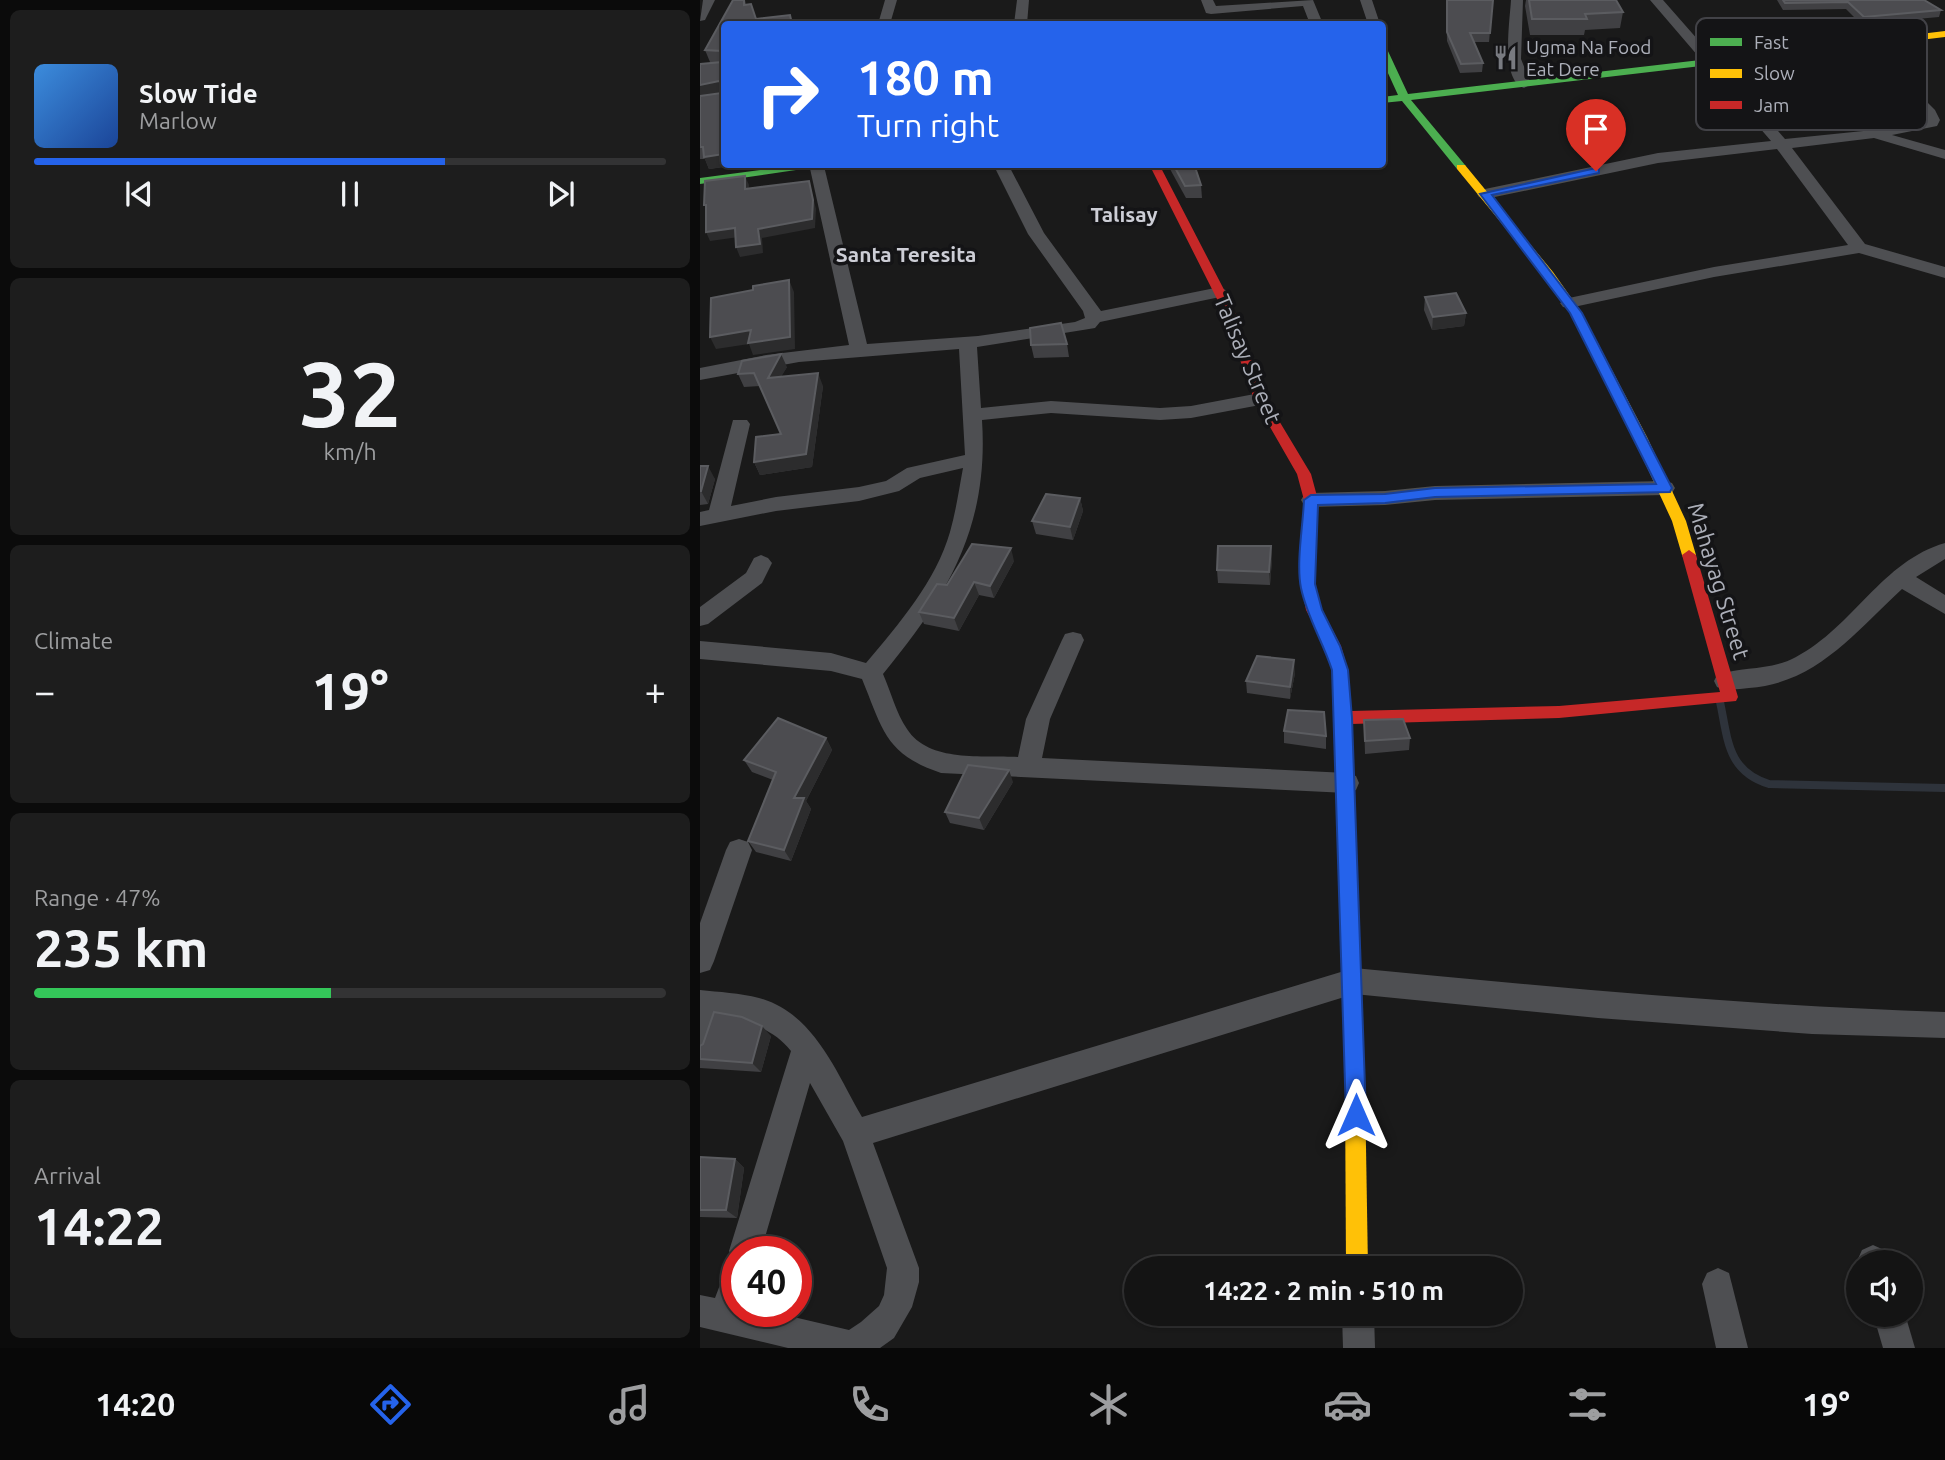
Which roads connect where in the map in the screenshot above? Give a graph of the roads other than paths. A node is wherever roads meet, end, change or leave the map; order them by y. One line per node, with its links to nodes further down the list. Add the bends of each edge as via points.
1 (709, 0): 9 (street)
2 (891, 0): 10 (street)
3 (1023, 0): 11 (street)
4 (1207, 0): 8 (street, via 1211,10)
5 (1366, 0): 13 (street)
6 (1517, 0): 19 (street, via 1514,59)
7 (1656, 0): 16 (street)
8 (1308, 1): 12 (street)
9 (700, 18)
10 (885, 21)
11 (1021, 21)
12 (1315, 21)
13 (1373, 21)
14 (1945, 34): 15 (main road)
15 (1927, 36)
16 (1696, 44)
17 (1386, 57): 20 (main road, Mahayag Street)
18 (1696, 64): 19 (main road)
19 (1524, 84): 20 (main road)
20 (1404, 97): 21 (main road); 34 (main road, Mahayag Street)
21 (1386, 99)
22 (1927, 110): 23 (street, via 1933,120)
23 (1927, 124)
24 (1769, 130): 27 (street)
25 (1896, 130): 26 (street)
26 (1873, 134): 27 (street); 28 (street)
27 (1782, 145): 34 (street, via 1658,158); 35 (street)
28 (1945, 155)
29 (803, 168): 33 (main road)
30 (828, 168): 41 (street)
31 (1002, 168): 39 (street, via 1036,234)
32 (1156, 168): 37 (main road, Talisay Street)
33 (700, 181)
34 (1485, 194): 38 (main road, Mahayag Street)
35 (1859, 248): 36 (street); 38 (street)
36 (1945, 273)
37 (1220, 292): 39 (street); 43 (main road, Talisay Street)
38 (1569, 303): 47 (main road, Mahayag Street)
39 (1094, 318): 40 (street, via 1075,327)
40 (968, 342): 41 (street); 44 (street)
41 (859, 349): 42 (street)
42 (700, 374)
43 (1260, 400): 44 (street, via 1181,412 1051,407); 48 (main road, Talisay Street, via 1304,474)
44 (972, 415): 46 (street)
45 (740, 424): 49 (street)
46 (975, 459): 49 (street, via 914,473 892,486 859,494); 57 (street, via 960,533 944,571 909,627)
47 (1665, 488): 48 (street); 58 (main road, Mahayag Street, via 1697,577)
48 (1311, 500): 59 (main road, Talisay Street, via 1308,584 1340,670)
49 (709, 517)
50 (1945, 550): 52 (street)
51 (761, 563): 54 (street, via 754,578)
52 (1899, 576): 53 (street); 58 (street, via 1808,662)
53 (1945, 606)
54 (700, 618)
55 (1073, 640): 60 (street, via 1038,719)
56 (700, 650): 57 (street, via 831,662)
57 (871, 673): 60 (street, via 898,736 914,751 941,763)
58 (1728, 689): 59 (main road, via 1559,712)
59 (1344, 718): 61 (main road, Talisay Street)
60 (1028, 766): 61 (street)
61 (1347, 783): 64 (main road, Talisay Street)
62 (738, 850): 63 (street)
63 (700, 961)
64 (1354, 981): 66 (street, via 1745,1016); 69 (street); 71 (main road, Talisay Street)
65 (707, 1004): 67 (street); 68 (street, via 758,1011 775,1019)
66 (1945, 1025)
67 (700, 1043)
68 (806, 1048): 69 (street); 70 (street)
69 (855, 1133): 76 (street, via 903,1268 903,1282 887,1324 869,1339)
70 (750, 1236)
71 (1357, 1256)
72 (1718, 1284): 78 (street)
73 (713, 1314): 76 (street)
74 (1358, 1326): 77 (street)
75 (1893, 1327): 79 (street)
76 (848, 1347)
77 (1359, 1348)
78 (1732, 1348)
79 (1899, 1348)

